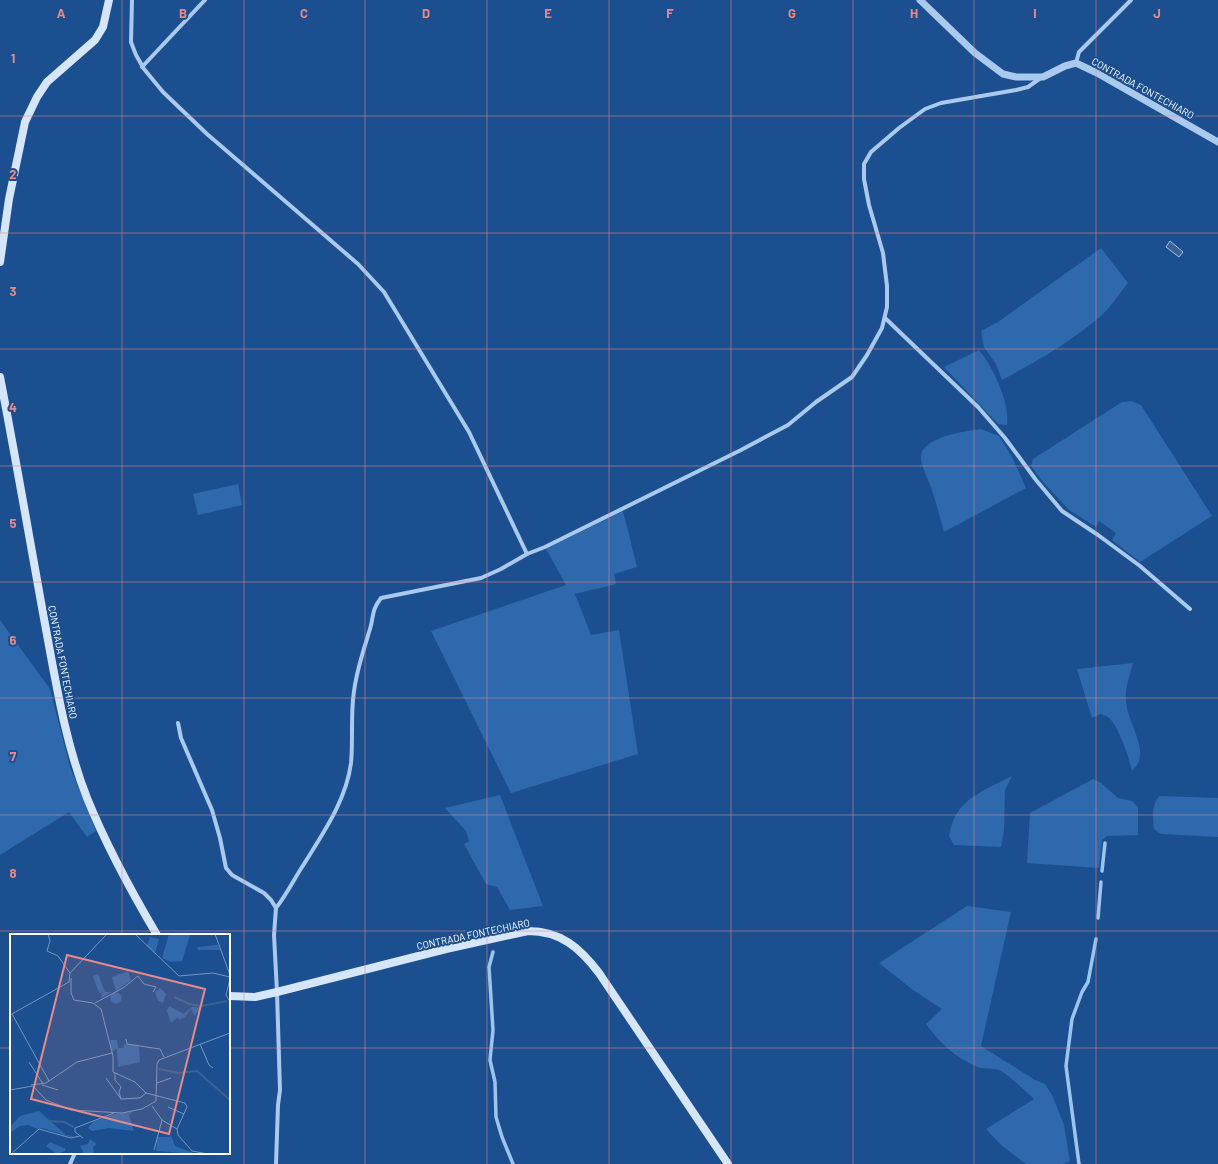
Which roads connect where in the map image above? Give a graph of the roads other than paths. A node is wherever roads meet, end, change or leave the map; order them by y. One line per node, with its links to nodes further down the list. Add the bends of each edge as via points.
1 (109, 0): 10 (main road, via 103,27 95,40 47,82 25,122 9,199)
2 (132, 0): 7 (street, via 131,42)
3 (206, 0): 7 (street)
4 (920, 0): 8 (street, CONTRADA FONTECHIARO, via 974,53 1003,74 1016,77)
5 (1132, 0): 6 (street, via 1079,52)
6 (1076, 63): 8 (street, CONTRADA FONTECHIARO); 9 (street, CONTRADA FONTECHIARO)
7 (142, 67): 13 (street, via 180,110 358,264 384,292 469,432)
8 (1043, 77): 11 (street, via 1028,87 941,103 925,109 871,152 864,164 864,179 883,253 887,286)
9 (1218, 142)
10 (0, 262)
11 (885, 318): 13 (street, via 867,355 852,377 788,425); 14 (street, via 978,407 1062,511 1140,566)
12 (0, 377): 17 (main road, CONTRADA FONTECHIARO, via 58,696 72,751 87,797 104,836)
13 (527, 554): 16 (street, via 481,578 389,596 381,598 376,604 353,700 350,764 343,792 330,820 287,894)
14 (1190, 609)
15 (178, 723): 16 (street, via 181,738 212,810 226,868 232,875 264,893)
16 (276, 908): 18 (street, via 274,935)
17 (156, 934)
18 (277, 992): 19 (main road, CONTRADA FONTECHIARO, via 255,996); 22 (street, via 280,1090); 23 (main road, CONTRADA FONTECHIARO, via 528,930 558,936 586,956 599,973)
19 (230, 996)
20 (75, 1154): 21 (street)
21 (70, 1164)
22 (276, 1164)
23 (728, 1164)

